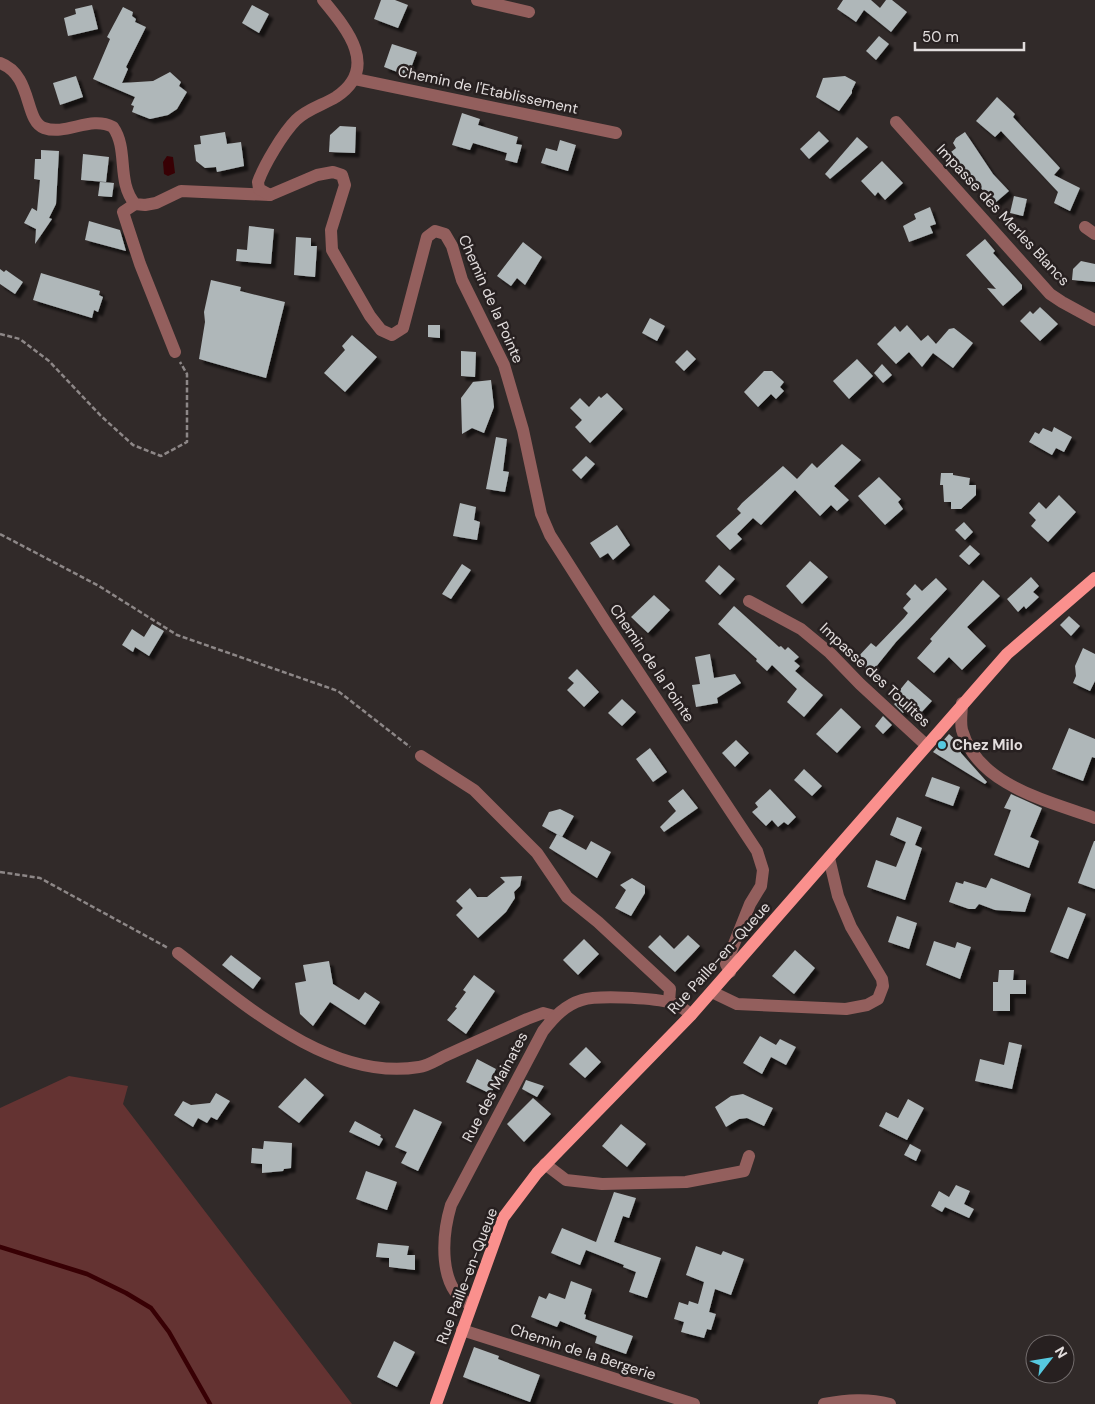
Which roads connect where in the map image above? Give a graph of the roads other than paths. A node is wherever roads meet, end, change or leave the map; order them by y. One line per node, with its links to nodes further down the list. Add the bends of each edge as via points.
1 (323, 0): 5 (street, via 354,43 358,62)
2 (476, 0): 3 (street)
3 (529, 12)
4 (0, 64): 9 (street, via 18,75 37,122 44,128 97,122 112,127 122,143 124,181)
5 (355, 79): 7 (street, Chemin de l'Etablissement); 8 (street, via 337,96 308,110 285,134 258,182 259,189)
6 (896, 122): 10 (street, Impasse des Merles Blancs, via 1050,294)
7 (616, 133)
8 (270, 195): 9 (street, Chemin de la Pointe, via 180,191 156,203); 20 (street, Chemin de la Pointe, via 317,175 333,172 342,176 345,185 330,230 332,250 370,316 381,330 392,335 403,328 408,315 428,237 435,231 445,234 462,280 504,365 524,430 541,514 550,535 757,851 763,870 761,886 750,904 726,964)
9 (135, 204): 11 (street, via 123,212)
10 (1095, 320)
11 (175, 352)
12 (1095, 578): 14 (main road, Rue Paille-en-Queue, via 1007,654)
13 (750, 601): 15 (street, Impasse des Toulites, via 800,628)
14 (962, 703): 15 (main road, Rue Paille-en-Queue); 17 (street, via 962,729 972,753 997,778)
15 (926, 745): 18 (main road, Rue Paille-en-Queue)
16 (421, 756): 22 (street, via 474,790 538,853 568,897 670,989)
17 (1095, 818)
18 (828, 858): 20 (main road, Rue Paille-en-Queue); 21 (street, via 838,896 851,927 882,978 878,999 867,1005 846,1008 737,1004)
19 (178, 953): 24 (street, via 234,997 298,1040 328,1055 368,1066 421,1067 527,1019 543,1013)
20 (730, 972): 21 (main road, Rue Paille-en-Queue)
21 (712, 992): 23 (main road, Rue Paille-en-Queue)
22 (669, 1002): 23 (street, Rue des Mainates); 24 (street, Rue des Mainates, via 583,1000)
23 (692, 1015): 26 (main road, Rue Paille-en-Queue)
24 (554, 1016): 27 (street, Rue des Mainates, via 451,1205 444,1228 443,1254 453,1288)
25 (749, 1156): 26 (street, via 744,1171 676,1182 602,1184 566,1180)
26 (545, 1164): 27 (main road, Rue Paille-en-Queue, via 503,1218)
27 (471, 1305): 28 (main road, Rue Paille-en-Queue)
28 (462, 1330): 29 (main road, Rue Paille-en-Queue); 30 (street, Chemin de la Bergerie)
29 (436, 1404)
30 (694, 1404)
31 (824, 1404): 32 (street, via 846,1400 875,1400)
32 (890, 1404)

